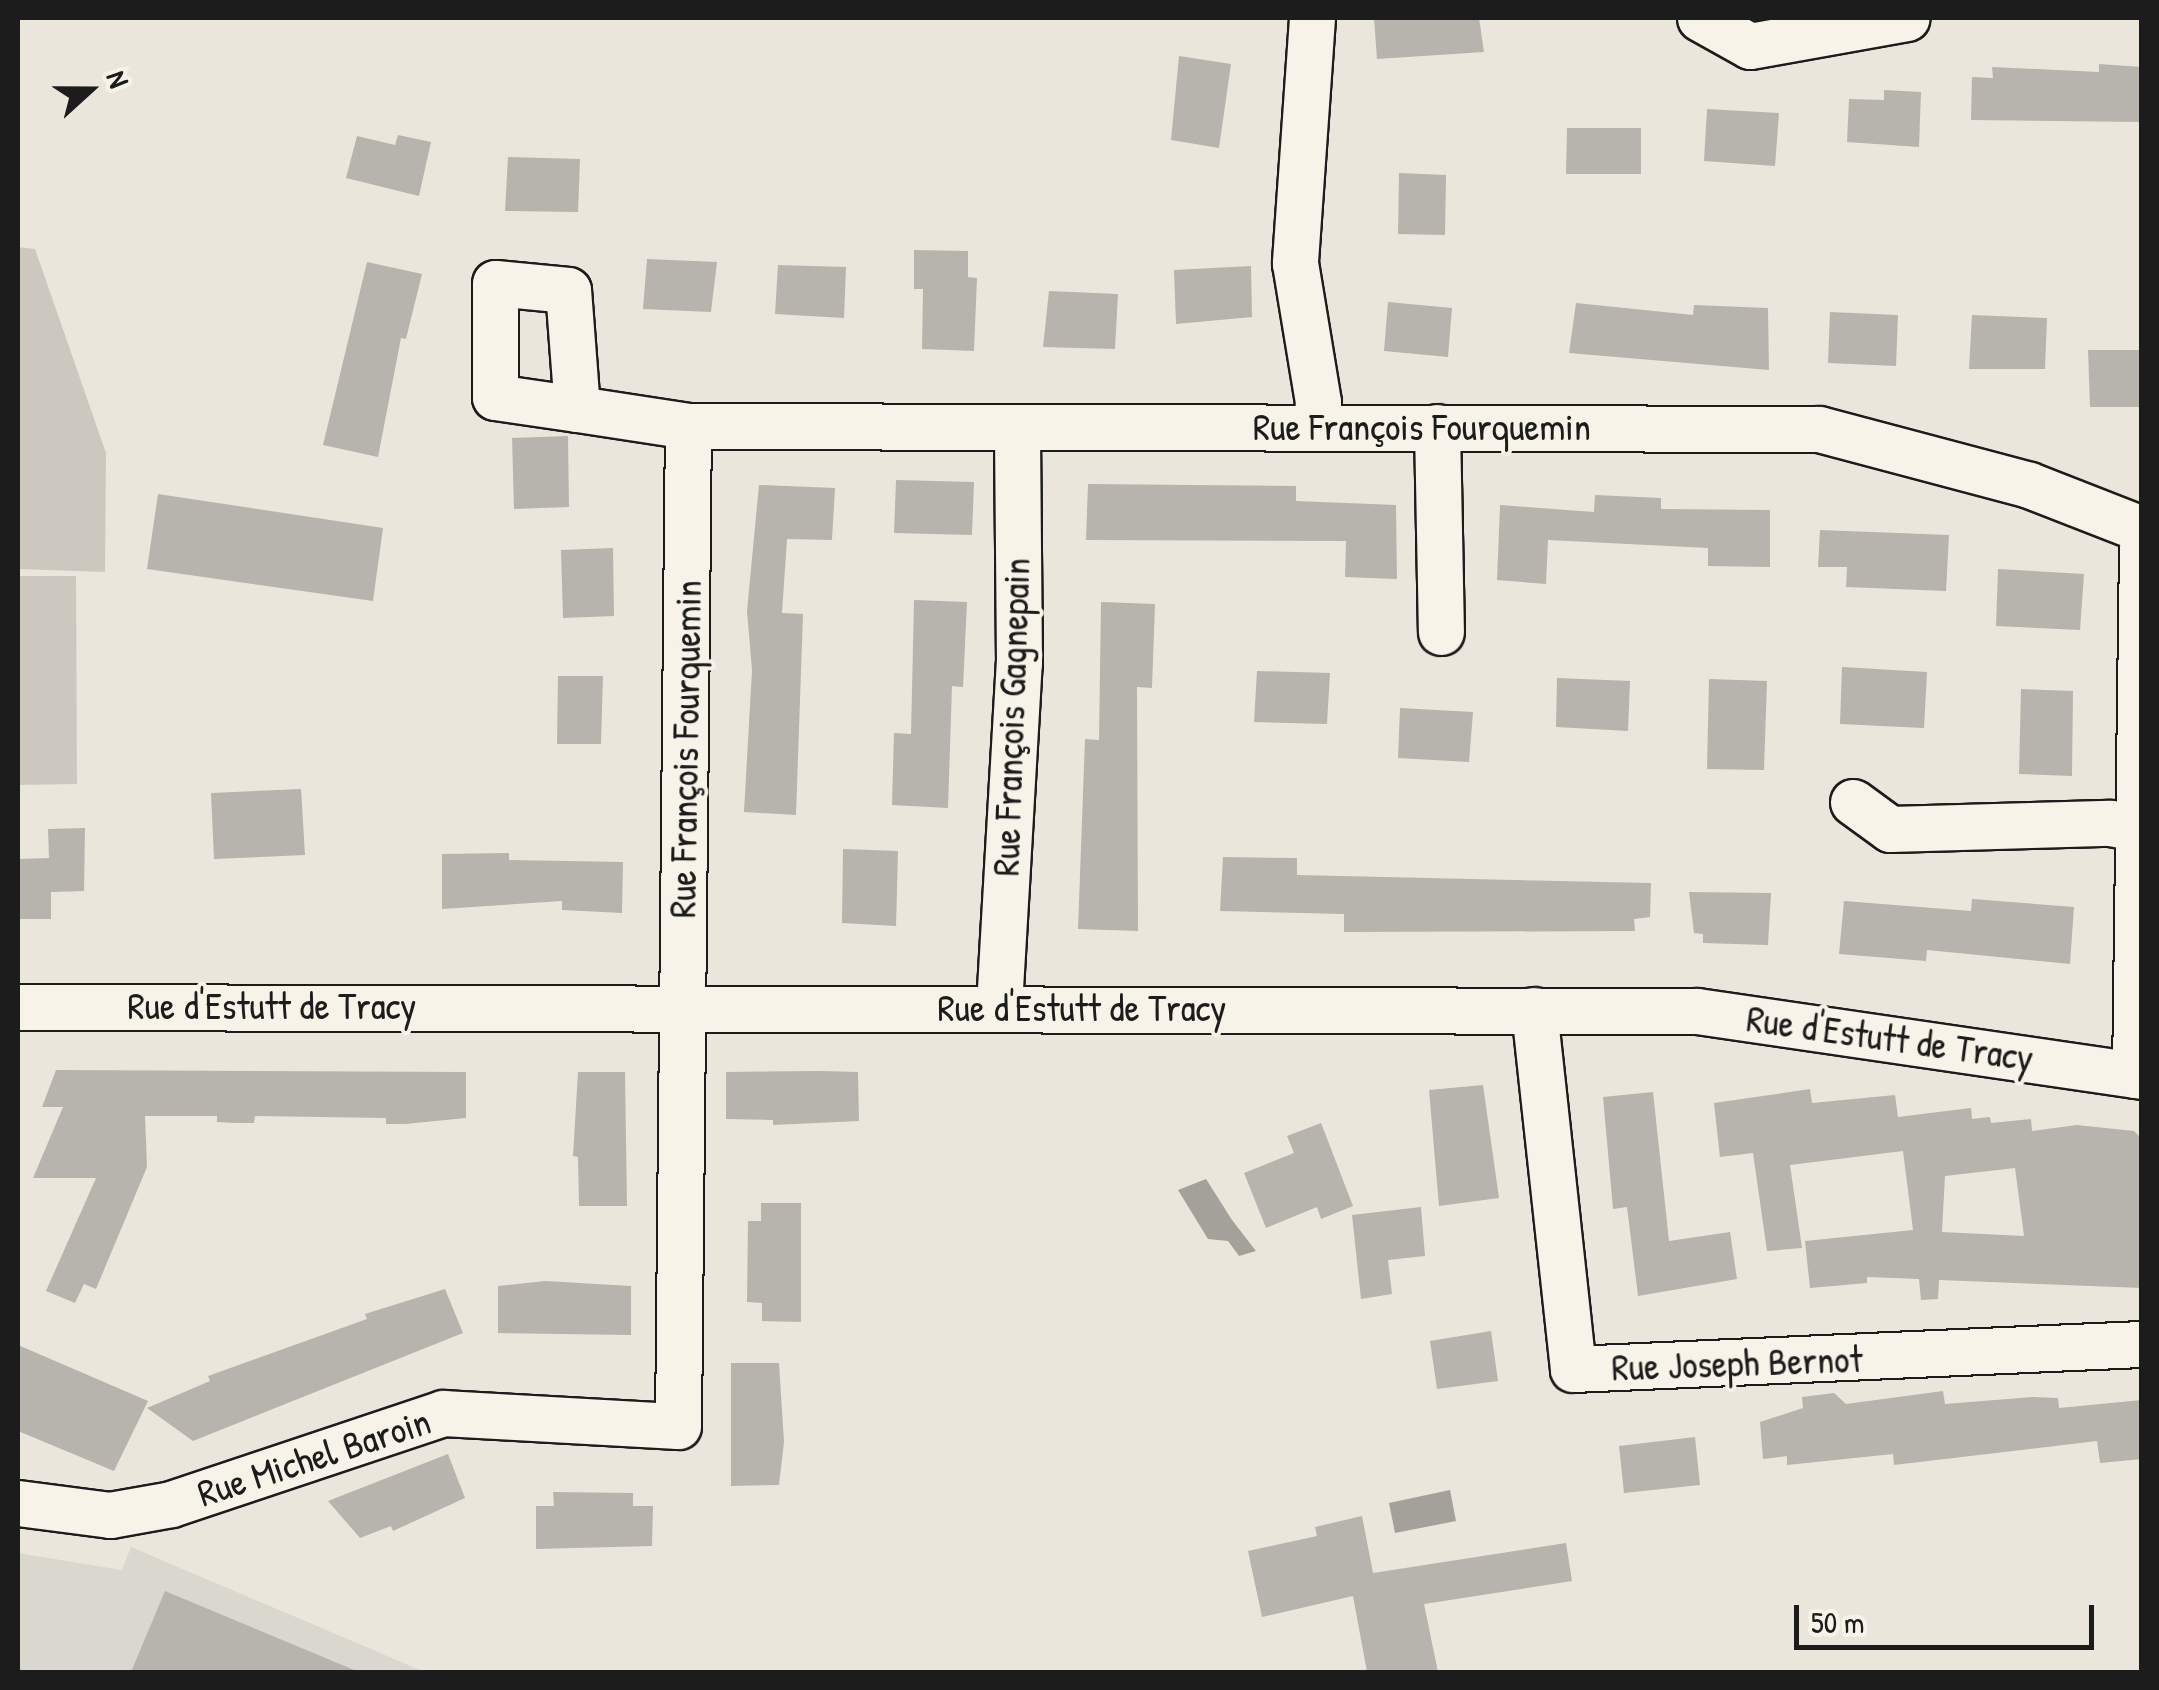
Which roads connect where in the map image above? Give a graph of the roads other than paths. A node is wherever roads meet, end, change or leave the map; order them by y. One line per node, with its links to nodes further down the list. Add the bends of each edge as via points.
1 (1312, 18): 6 (street, via 1294,263 1318,402)
2 (1700, 18): 3 (street, via 1750,46)
3 (1907, 18)
4 (576, 409): 5 (street, Rue François Fourquemin)
5 (688, 426): 7 (street, Rue François Fourquemin); 17 (street, Rue François Fourquemin, via 688,837)
6 (1316, 426): 7 (street, Rue François Fourquemin); 8 (street, Rue François Fourquemin)
7 (1017, 427): 14 (street, Rue François Gagnepain, via 1019,663)
8 (1437, 427): 9 (street, Rue François Fourquemin, via 1819,429 2029,485); 11 (street)
9 (2142, 529)
10 (2142, 547): 13 (street)
11 (1441, 632)
12 (1853, 802): 13 (street, via 1890,829 2110,823)
13 (2139, 828): 18 (street)
14 (999, 1006): 16 (street, Rue d'Estutt de Tracy); 17 (street, Rue d'Estutt de Tracy)
15 (18, 1008): 17 (street, Rue d'Estutt de Tracy, via 392,1004)
16 (1534, 1010): 18 (street, Rue d'Estutt de Tracy, via 1697,1011); 19 (street, Rue Joseph Bernot, via 1572,1369)
17 (678, 1012): 20 (street, Rue Michel Baroin, via 678,1426 443,1413 171,1504 110,1515)
18 (2138, 1076)
19 (2142, 1344)
20 (18, 1503)

